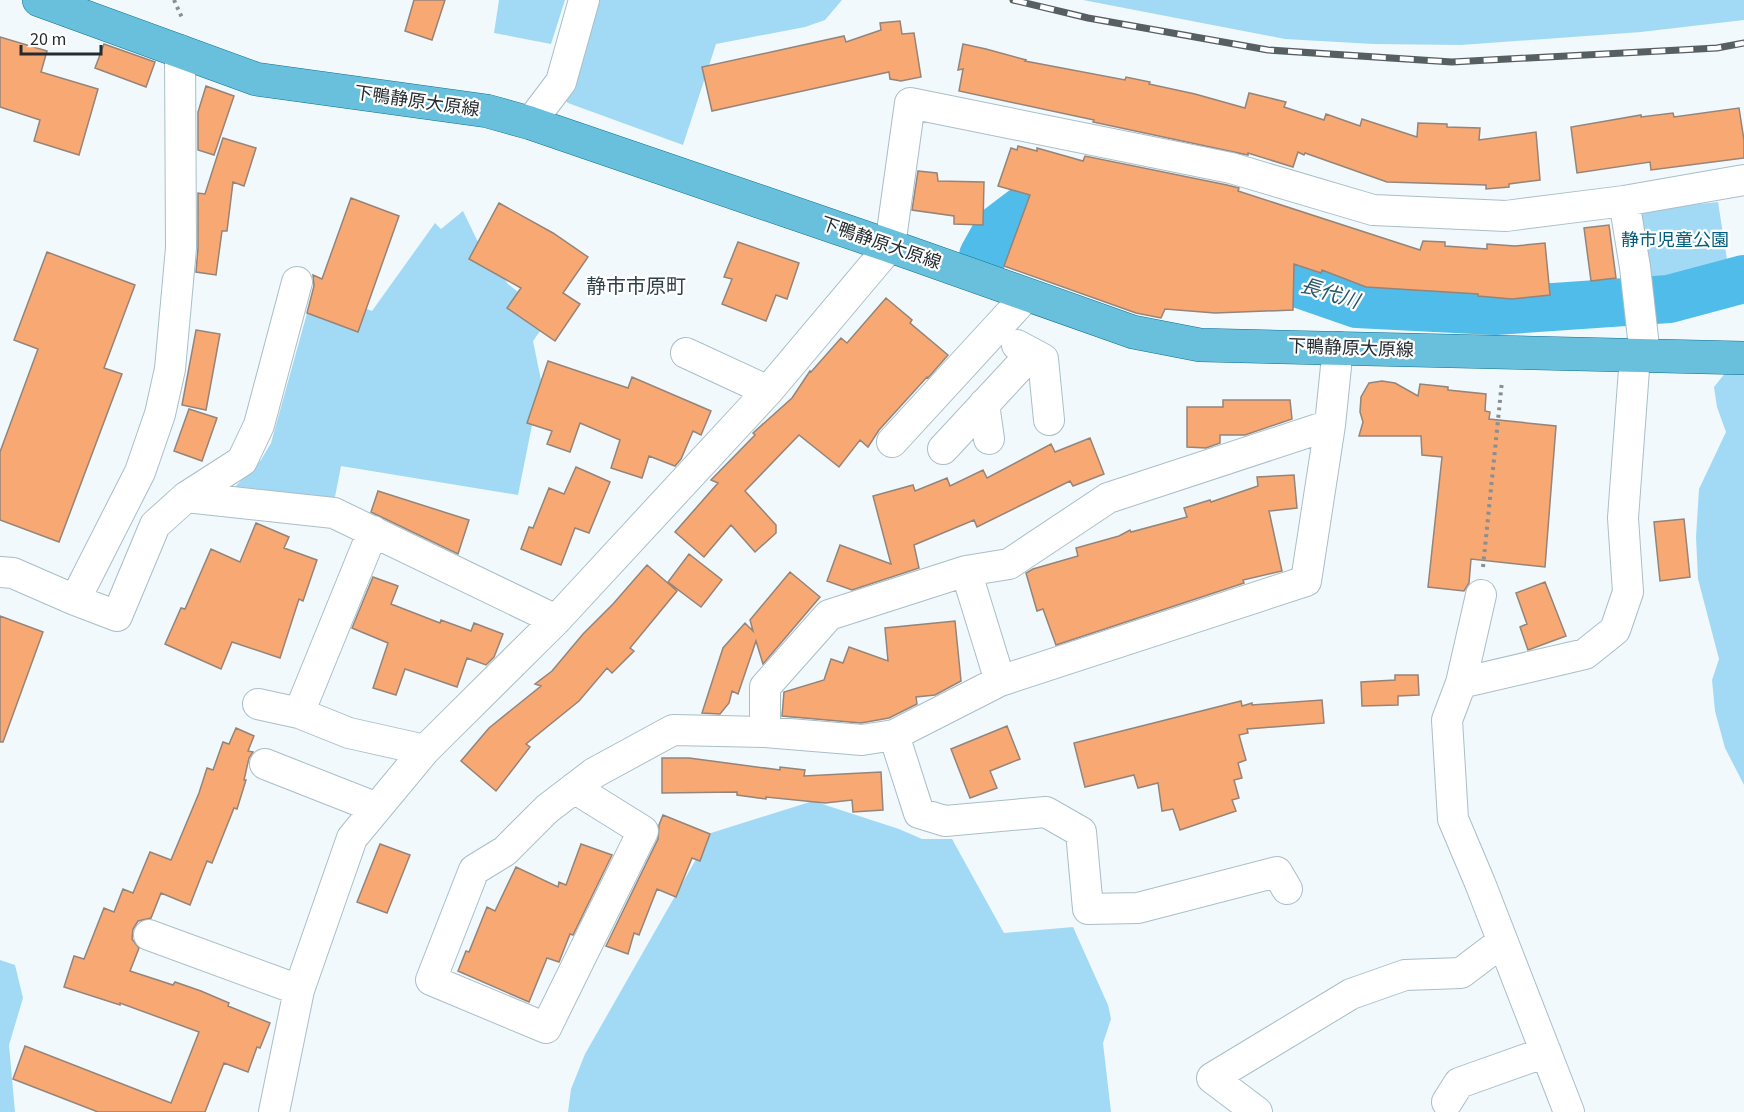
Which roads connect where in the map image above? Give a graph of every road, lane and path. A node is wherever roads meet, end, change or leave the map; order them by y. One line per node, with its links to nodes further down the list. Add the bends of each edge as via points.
1 (39, 0): 3 (main road, 下鴨静原大原線)
2 (584, 0): 4 (street, via 561,82)
3 (180, 50): 4 (main road, 下鴨静原大原線, via 256,79 487,111); 29 (street, via 181,248 170,369 140,472)
4 (530, 123): 7 (main road, 下鴨静原大原線)
5 (1744, 180): 6 (street)
6 (1624, 201): 7 (street, via 1506,216 1373,210 1231,168 910,103); 12 (street, via 1635,267)
7 (890, 246): 9 (main road, 下鴨静原大原線); 17 (street)
8 (297, 282): 24 (street, via 259,425 242,461)
9 (1028, 295): 10 (street); 11 (main road, 下鴨静原大原線, via 1133,332 1200,345)
10 (993, 332): 14 (street); 22 (street)
11 (1338, 347): 15 (main road, 下鴨静原大原線); 20 (street)
12 (1640, 347): 15 (main road, 下鴨静原大原線); 16 (main road, 下鴨静原大原線); 32 (street, via 1623,518 1628,592 1615,630 1585,654)
13 (686, 352): 17 (street)
14 (1032, 353): 18 (street); 19 (street, via 1042,358)
15 (1505, 353): 28 (path)
16 (1744, 358)
17 (768, 391): 30 (street)
18 (984, 404): 21 (street); 23 (street)
19 (1049, 420)
20 (1330, 425): 26 (street, via 1108,498 1009,564); 31 (street, via 1306,582)
21 (989, 439)
22 (892, 442)
23 (943, 449)
24 (186, 497): 25 (street, via 334,513); 29 (street, via 155,525 117,616)
25 (373, 531): 30 (street); 34 (street)
26 (966, 571): 31 (street); 35 (street, via 830,615 765,687)
27 (0, 572): 29 (street, via 14,573)
28 (1481, 595): 32 (street)
29 (75, 600)
30 (556, 620): 37 (street)
31 (1000, 681): 36 (street)
32 (1461, 683): 43 (street, via 1447,720 1453,819)
33 (258, 704): 34 (street)
34 (299, 713): 37 (street, via 349,733)
35 (765, 732): 36 (street, via 862,740); 39 (street, via 673,730)
36 (894, 735): 41 (street, via 919,813 945,821 1046,812 1081,832 1088,909 1138,908 1277,872)
37 (426, 750): 40 (street)
38 (265, 764): 40 (street)
39 (574, 788): 39 (street, via 505,851 474,870 431,980 546,1028 643,831)
40 (377, 808): 44 (street, via 352,838)
41 (1287, 889)
42 (149, 935): 44 (street)
43 (1502, 942): 45 (street); 48 (street, via 1461,973 1405,975 1351,994 1212,1078)
44 (299, 990): 47 (street)
45 (1546, 1052): 46 (street, via 1459,1083); 49 (street)
46 (1447, 1102)
47 (274, 1112)
48 (1257, 1112)
49 (1569, 1112)

